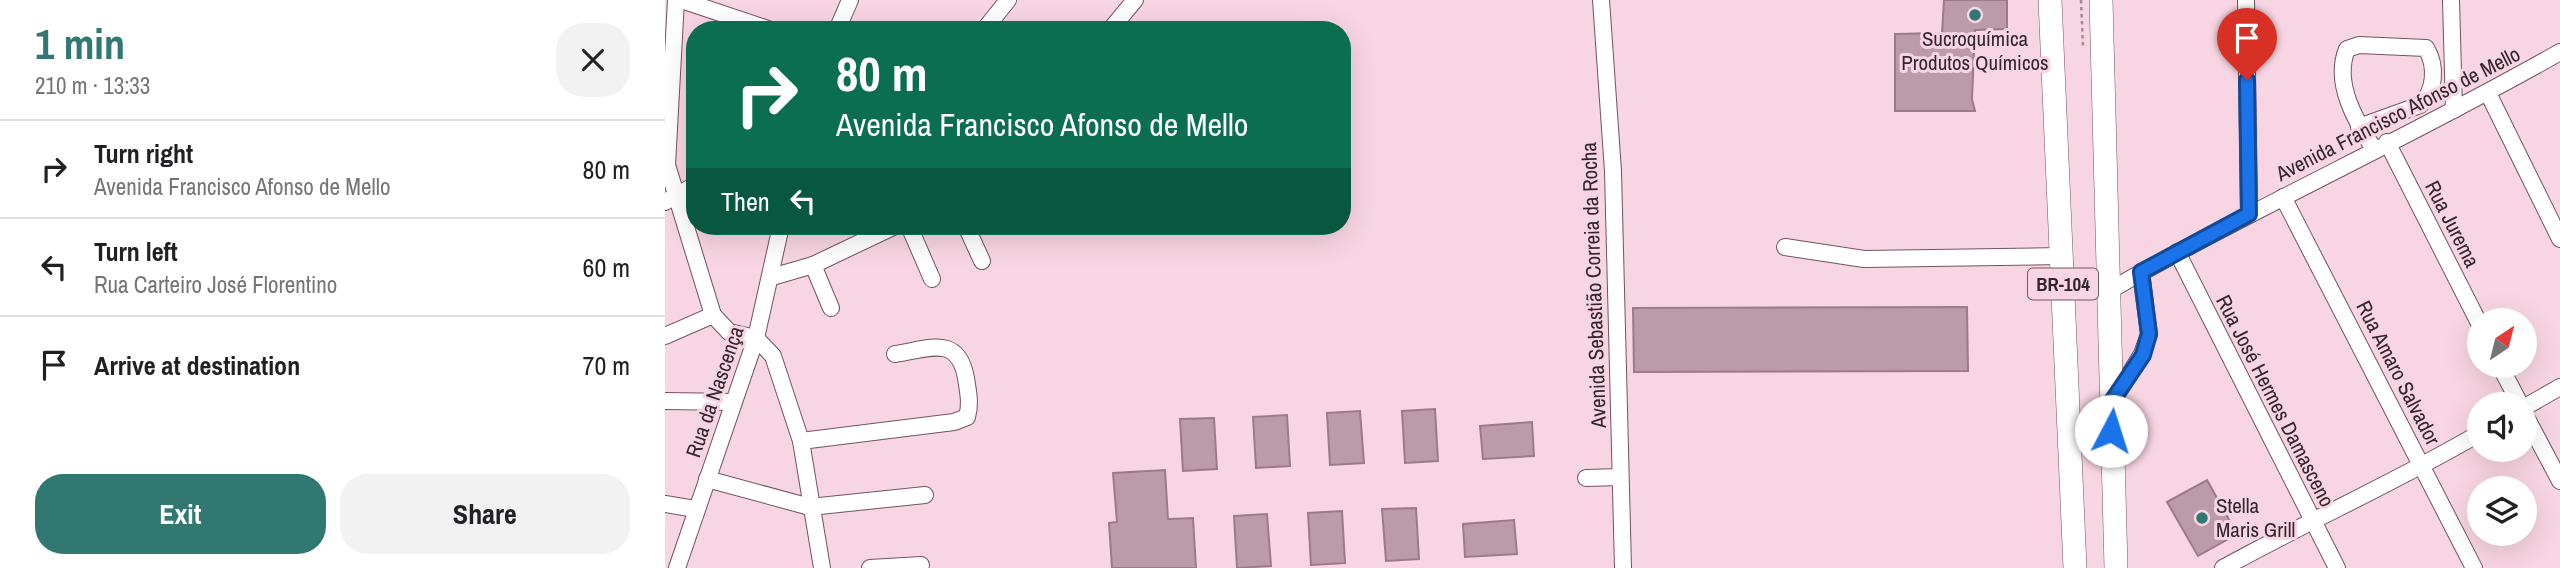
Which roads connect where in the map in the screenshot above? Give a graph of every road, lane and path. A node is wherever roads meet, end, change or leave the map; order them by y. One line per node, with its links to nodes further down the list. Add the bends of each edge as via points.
1 (679, 0): 10 (street); 21 (street, via 667,165)
2 (850, 0): 12 (street)
3 (1008, 0): 13 (street)
4 (1135, 0): 14 (street)
5 (1601, 0): 52 (street, Avenida Sebastião Correia da Rocha, via 1613,171)
6 (2050, 0): 30 (highway, BR-104)
7 (2101, 0): 36 (highway, BR-104)
8 (2246, 0): 22 (street)
9 (2451, 0): 17 (street)
10 (721, 6): 11 (street)
11 (752, 21)
12 (841, 21)
13 (991, 21)
14 (1118, 21)
15 (2560, 52): 16 (street, Avenida Francisco Afonso de Mello)
16 (2488, 93): 17 (street, Avenida Francisco Afonso de Mello); 27 (street)
17 (2454, 110): 19 (street, Avenida Francisco Afonso de Mello)
18 (2359, 127): 18 (street, Rua Jurema, via 2346,91 2347,49 2358,45 2426,48 2433,89 2426,99); 19 (street, Rua Jurema)
19 (2381, 146): 20 (street, Avenida Francisco Afonso de Mello); 38 (street, Rua Jurema)
20 (2283, 197): 22 (street, Avenida Francisco Afonso de Mello); 51 (street, Rua Amaro Salvador)
21 (671, 199): 39 (street)
22 (2249, 214): 29 (street, Avenida Francisco Afonso de Mello)
23 (779, 235): 34 (street, Rua da Nascença)
24 (876, 235): 32 (street)
25 (913, 235): 35 (street)
26 (970, 235): 31 (street)
27 (2560, 239)
28 (1784, 247): 30 (street, via 1864,259)
29 (2177, 252): 33 (street, Avenida Francisco Afonso de Mello); 60 (street, Rua José Hermes Damasceno)
30 (2062, 256): 66 (highway, BR-104)
31 (982, 261)
32 (813, 265): 34 (street); 37 (street)
33 (2141, 272): 36 (street, Avenida Francisco Afonso de Mello); 47 (street, via 2149,334 2143,355)
34 (772, 276): 41 (street, Rua da Nascença)
35 (932, 279)
36 (2107, 292): 47 (highway, BR-104)
37 (831, 308)
38 (2471, 308)
39 (713, 315): 40 (street); 41 (street, via 729,332)
40 (665, 336)
41 (756, 338): 46 (street, Rua da Nascença); 49 (street, via 773,356)
42 (895, 354): 49 (street, via 944,347 957,352 971,406 967,416 954,422)
43 (2560, 387): 44 (street)
44 (2537, 400)
45 (665, 401): 46 (street)
46 (733, 402): 54 (street, Rua da Nascença)
47 (2110, 404): 67 (highway, BR-104)
48 (2537, 438): 55 (street)
49 (801, 441): 58 (street)
50 (2467, 441): 51 (street)
51 (2423, 467): 60 (street); 70 (street, Rua Amaro Salvador)
52 (1620, 477): 53 (street); 65 (street, Avenida Sebastião Correia da Rocha)
53 (1586, 478)
54 (707, 479): 58 (street); 59 (street, Rua da Nascença)
55 (2560, 481)
56 (925, 495): 58 (street)
57 (665, 505): 59 (street)
58 (810, 507): 63 (street)
59 (695, 509): 62 (street, Rua da Nascença)
60 (2311, 520): 68 (street); 69 (street, Rua José Hermes Damasceno)
61 (921, 565): 64 (street)
62 (677, 568)
63 (822, 568)
64 (870, 568)
65 (1623, 568)
66 (2075, 568)
67 (2116, 568)
68 (2223, 568)
69 (2337, 568)
70 (2474, 568)

